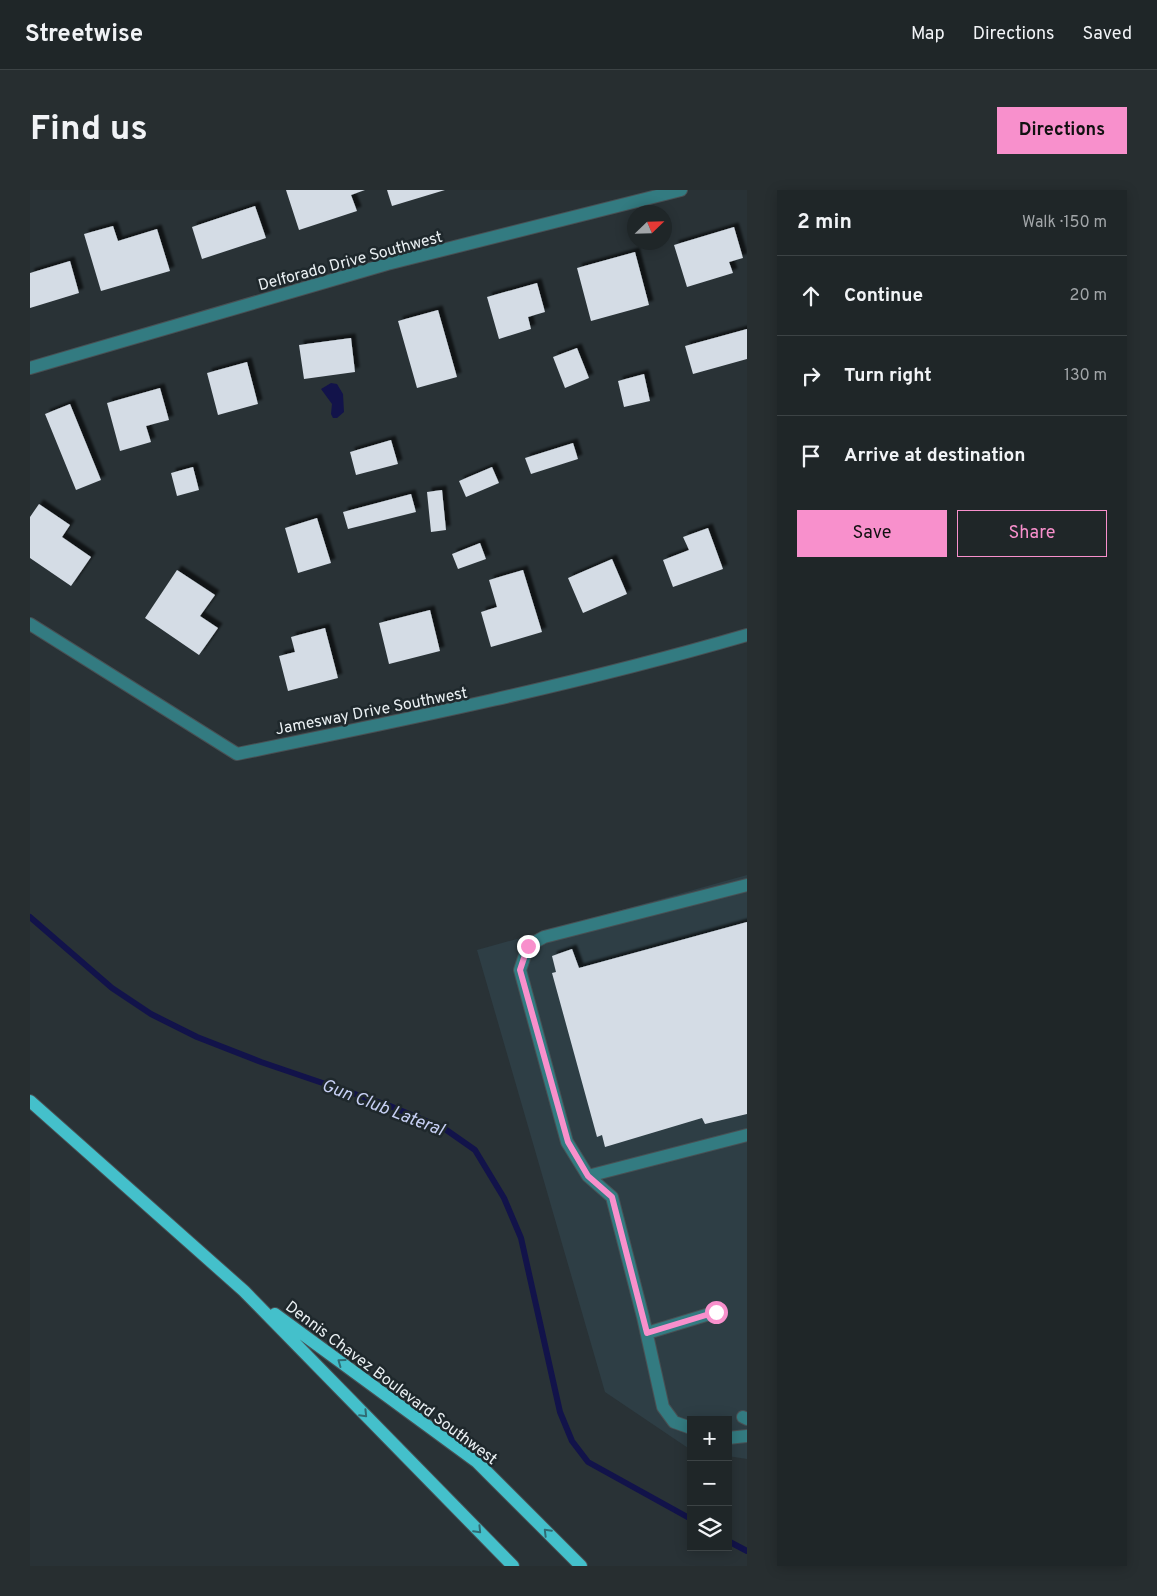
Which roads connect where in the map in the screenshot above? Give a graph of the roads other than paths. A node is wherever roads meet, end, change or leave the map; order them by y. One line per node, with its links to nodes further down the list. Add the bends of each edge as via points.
1 (681, 190): 2 (street, Delforado Drive Southwest, via 387,264)
2 (30, 368)
3 (30, 624): 4 (street, Jamesway Drive Southwest, via 237,754 471,706 658,661)
4 (747, 635)
5 (747, 885): 8 (street, via 544,937 528,946 520,970 568,1142)
6 (30, 1101): 9 (main road, Dennis Chavez Boulevard Southwest)
7 (747, 1135): 8 (street)
8 (588, 1176): 11 (street, via 612,1197)
9 (244, 1291): 15 (main road, Dennis Chavez Boulevard Southwest, one-way to 15); 16 (main road, Dennis Chavez Boulevard Southwest, one-way to 9, via 477,1462)
10 (716, 1312): 11 (street)
11 (647, 1333): 12 (street, via 663,1407 674,1422)
12 (687, 1427)
13 (747, 1436): 14 (street)
14 (732, 1438)
15 (514, 1566)
16 (581, 1566)

